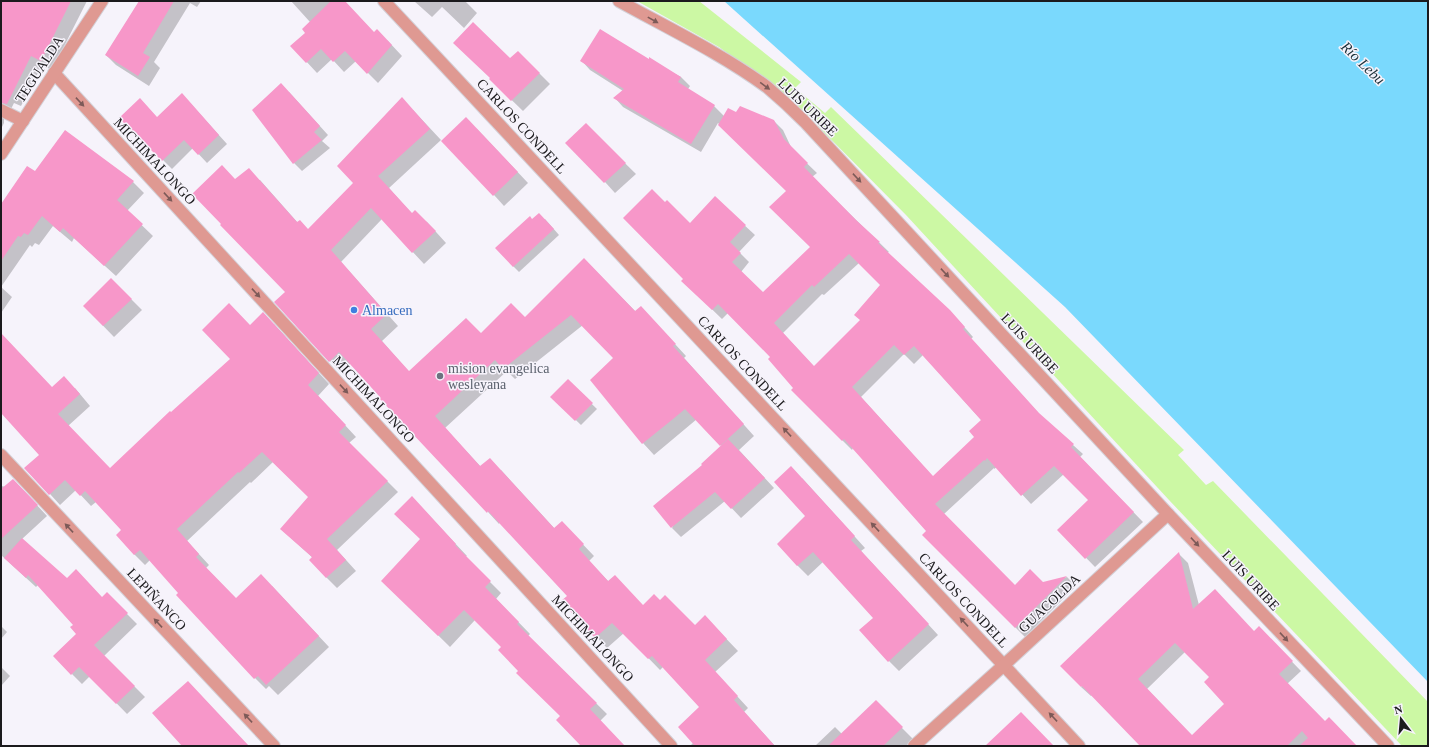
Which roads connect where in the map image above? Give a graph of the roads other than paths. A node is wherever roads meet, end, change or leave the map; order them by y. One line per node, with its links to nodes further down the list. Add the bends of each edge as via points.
1 (102, 1): 4 (street, TEGUALDA)
2 (384, 1): 12 (street, CARLOS CONDELL, one-way to 2)
3 (619, 1): 11 (street, LUIS URIBE, one-way to 11, via 726,60 787,104)
4 (54, 73): 6 (street, TEGUALDA); 14 (street, MICHIMALONGO, one-way to 14)
5 (1, 110): 6 (street)
6 (23, 121): 7 (street, TEGUALDA)
7 (1, 154)
8 (1, 455): 10 (street, LEPIÑANCO)
9 (1, 463): 10 (street, LEPIÑANCO)
10 (18, 473): 13 (street, LEPIÑANCO, one-way to 10)
11 (1168, 514): 12 (street, GUACOLDA); 17 (street, LUIS URIBE, one-way to 17)
12 (1004, 665): 15 (street, GUACOLDA); 16 (street, CARLOS CONDELL, one-way to 12)
13 (274, 746)
14 (672, 746)
15 (914, 746)
16 (1080, 746)
17 (1388, 746)

